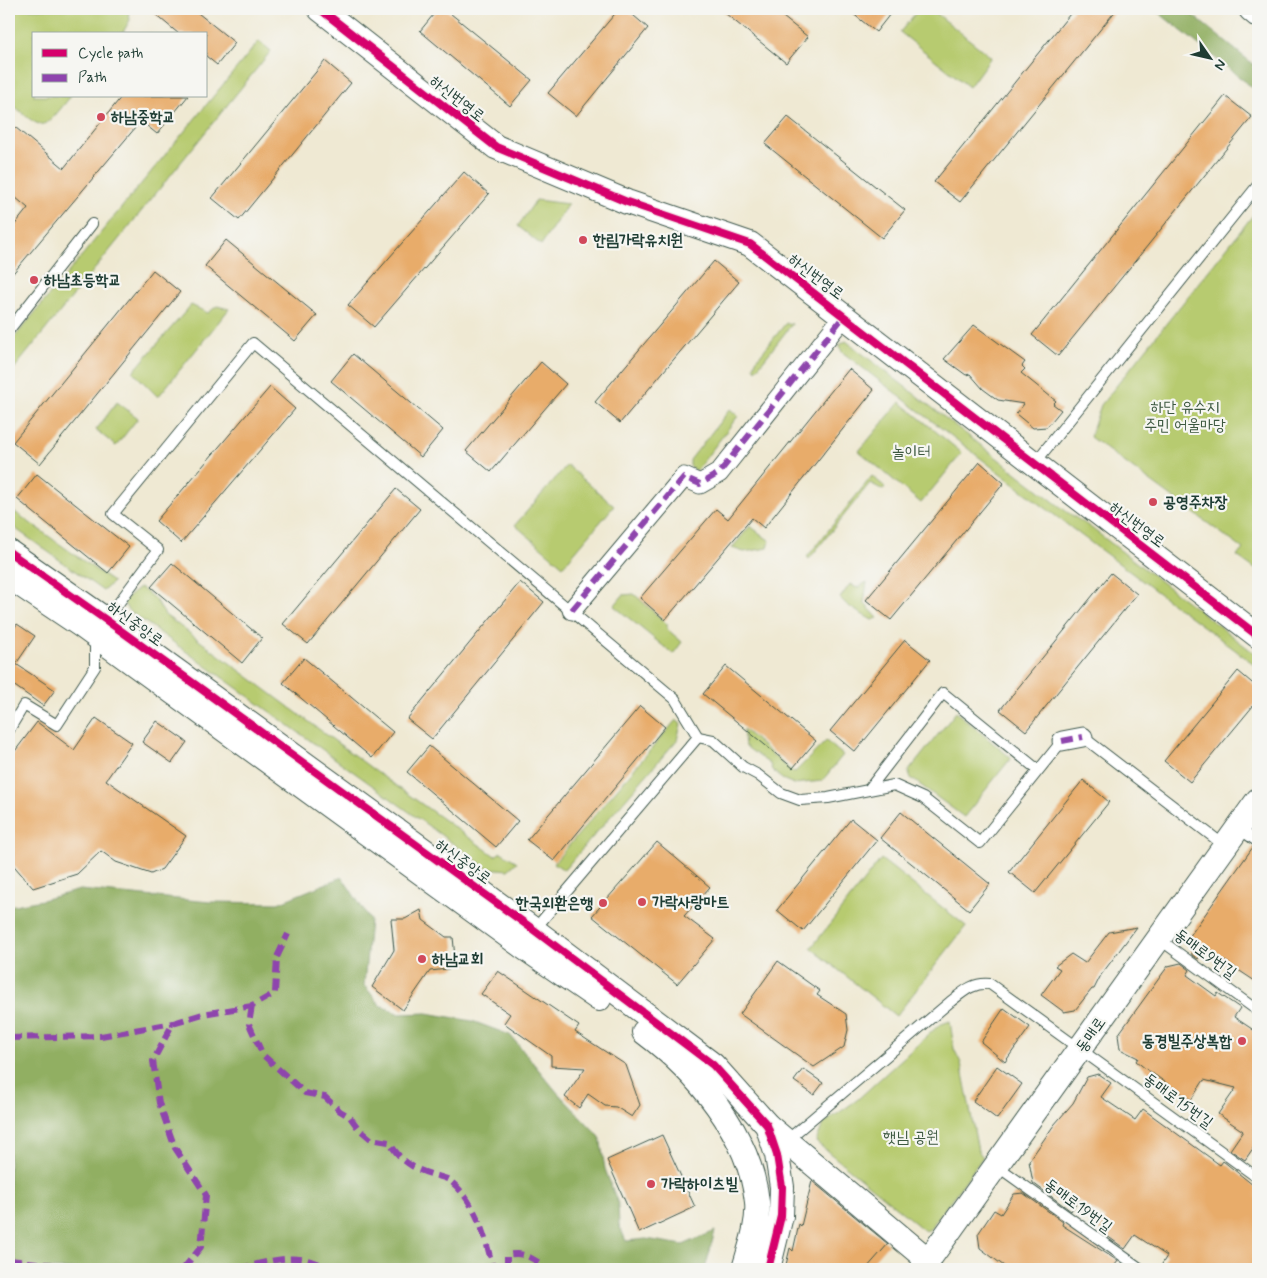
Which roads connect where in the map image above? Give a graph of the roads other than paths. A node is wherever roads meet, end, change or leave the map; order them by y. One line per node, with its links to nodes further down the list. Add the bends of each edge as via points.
1 (320, 9): 6 (street, 하신번영로, via 496,147 627,202 750,244)
2 (1252, 9): 3 (main road)
3 (1258, 14)
4 (1258, 186): 8 (lane)
5 (92, 224): 7 (lane)
6 (844, 316): 8 (street, 하신번영로); 11 (street, via 719,473 700,484 684,477)
7 (9, 330)
8 (1034, 464): 13 (street, 하신번영로)
9 (9, 552): 12 (street, 하신중앙로)
10 (9, 576): 12 (street, 하신중앙로)
11 (572, 610): 12 (lane, via 376,449 253,342 113,514 158,550); 15 (lane, via 675,699)
12 (101, 628): 14 (lane, via 95,667 57,725 24,705); 23 (street, 하신중앙로)
13 (1258, 636)
14 (9, 730)
15 (698, 737): 19 (lane, via 713,740 743,767 781,793 800,800); 23 (lane)
16 (1083, 737): 17 (street); 21 (lane)
17 (1062, 741): 18 (lane)
18 (1038, 770): 19 (lane, via 980,843 923,798 894,785); 19 (lane, via 943,693)
19 (869, 789)
20 (1258, 800): 21 (street, 동매로)
21 (1232, 837): 22 (lane); 24 (street, 동매로)
22 (1258, 842)
23 (528, 938): 27 (street, 하신중앙로, via 713,1065); 32 (street, 하신중앙로, via 656,1040 684,1067 734,1133 748,1166 757,1203 754,1233)
24 (1159, 939): 25 (lane, 동매로9번길); 26 (street, 동매로)
25 (1258, 1011)
26 (1081, 1048): 28 (lane, 동매로15번길, via 990,984 975,984); 29 (street, 동매로); 30 (lane, 동매로15번길)
27 (767, 1125): 28 (street); 33 (street, 하신중앙로, via 777,1155 782,1187 781,1216)
28 (786, 1141): 31 (street)
29 (997, 1166): 31 (street, 동매로); 34 (lane, 동매로19번길)
30 (1258, 1178)
31 (930, 1267)
32 (744, 1269)
33 (768, 1269)
34 (1141, 1269)

